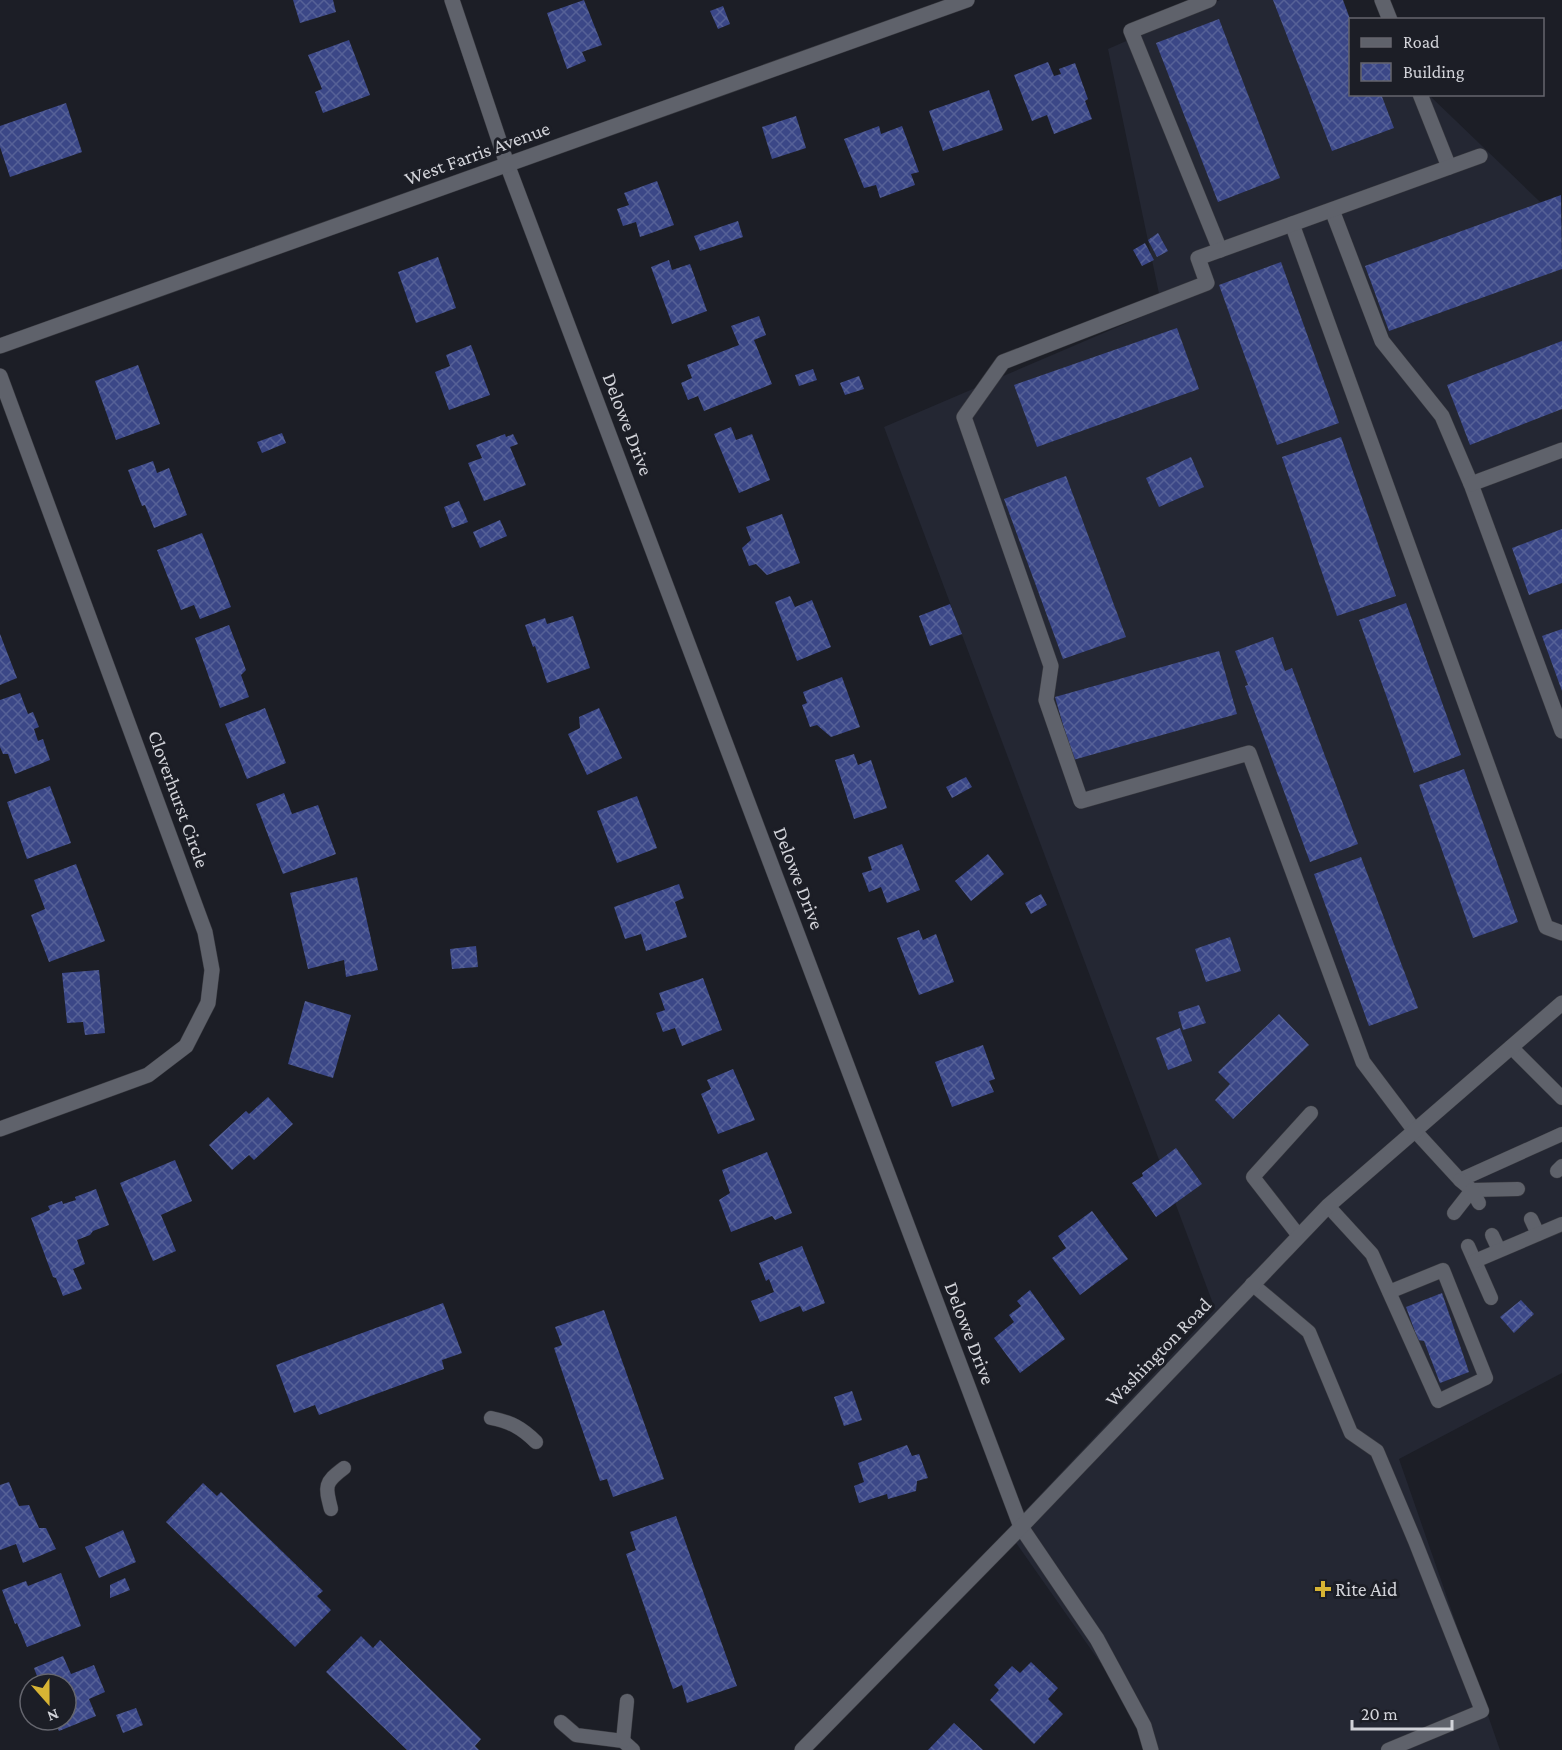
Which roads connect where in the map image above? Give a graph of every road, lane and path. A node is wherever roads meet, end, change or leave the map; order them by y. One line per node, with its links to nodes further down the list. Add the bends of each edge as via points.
1 (452, 0): 8 (street, Delowe Drive)
2 (967, 0): 8 (street, West Farris Avenue)
3 (1209, 0): 12 (street, via 1131,31)
4 (1382, 0): 5 (street)
5 (1389, 18)
6 (1421, 96): 9 (street)
7 (1480, 156): 9 (street)
8 (507, 164): 13 (street, West Farris Avenue); 47 (street, Delowe Drive)
9 (1449, 167): 10 (street)
10 (1332, 210): 11 (street); 16 (street, via 1382,341 1442,416)
11 (1292, 224): 12 (street); 18 (street, via 1546,927)
12 (1220, 250): 24 (street, via 1198,258 1207,283 1003,362 964,417 1051,666 1046,700 1081,801 1249,753 1363,1062)
13 (0, 346)
14 (0, 376): 23 (street, Cloverhurst Circle, via 205,933 213,970 208,1003 186,1046 148,1076)
15 (1562, 450): 16 (street)
16 (1471, 484): 17 (street)
17 (1562, 731)
18 (1562, 933)
19 (1562, 1003): 20 (street, Washington Road)
20 (1511, 1047): 21 (lane); 24 (street, Washington Road)
21 (1562, 1098)
22 (1311, 1113): 36 (lane, via 1253,1177)
23 (0, 1129)
24 (1414, 1131): 26 (lane); 30 (street, Washington Road)
25 (1562, 1134): 26 (lane)
26 (1460, 1180): 28 (lane)
27 (1518, 1189): 28 (lane)
28 (1472, 1190): 29 (lane); 31 (lane)
29 (1479, 1203)
30 (1328, 1206): 36 (street, Washington Road); 41 (lane, via 1372,1254)
31 (1454, 1213)
32 (1531, 1219): 34 (lane)
33 (1562, 1224): 34 (lane)
34 (1538, 1234): 38 (lane)
35 (1492, 1235): 38 (lane)
36 (1299, 1236): 40 (street, Washington Road)
37 (1468, 1246): 39 (lane)
38 (1499, 1250): 39 (lane)
39 (1475, 1260): 42 (lane)
40 (1252, 1284): 47 (street, Washington Road); 53 (lane, via 1309,1332 1351,1433 1377,1451 1482,1711)
41 (1389, 1292): 41 (lane, via 1437,1401 1486,1378 1443,1270)
42 (1491, 1298)
43 (491, 1418): 44 (lane, via 509,1421)
44 (536, 1442)
45 (344, 1468): 46 (lane, via 330,1478 326,1492)
46 (331, 1509)
47 (1021, 1527): 51 (street, Washington Road); 52 (street, Delowe Drive, via 1096,1639 1144,1726)
48 (627, 1701): 50 (lane)
49 (561, 1722): 50 (lane, via 576,1736)
50 (628, 1746)
51 (802, 1750)
52 (1151, 1750)
53 (1388, 1750)

